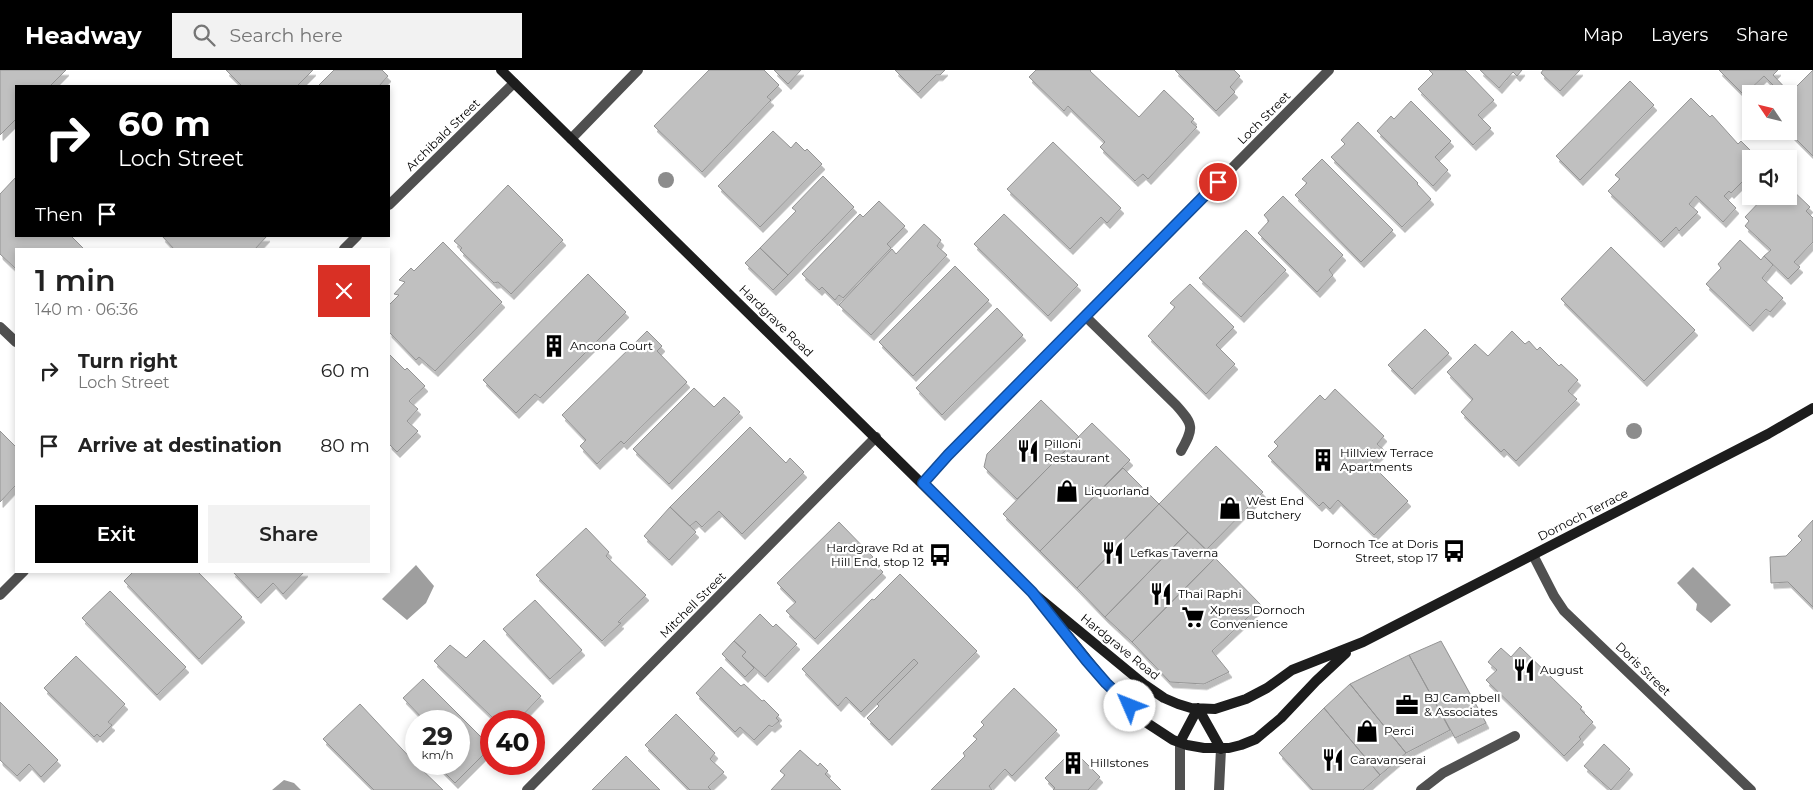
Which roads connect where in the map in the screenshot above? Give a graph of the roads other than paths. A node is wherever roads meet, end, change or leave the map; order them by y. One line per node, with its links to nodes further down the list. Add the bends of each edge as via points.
1 (501, 70): 4 (street, Hardgrave Road)
2 (638, 70): 5 (street)
3 (1329, 70): 9 (street, Loch Street)
4 (514, 83): 5 (street, Hardgrave Road); 6 (street, Archibald Street)
5 (571, 139): 13 (street, Hardgrave Road)
6 (390, 204)
7 (356, 237): 8 (street)
8 (345, 248)
9 (1085, 316): 14 (street, via 1189,420 1190,434); 15 (street, Loch Street)
10 (0, 326): 11 (street)
11 (15, 341)
12 (1813, 408): 16 (street, Dornoch Terrace)
13 (876, 437): 15 (street, Hardgrave Road); 26 (street, Mitchell Street)
14 (1181, 451)
15 (923, 483): 18 (street, Hardgrave Road)
16 (1533, 555): 20 (street, Dornoch Terrace); 30 (street, Doris Street, via 1564,611)
17 (22, 573): 19 (street)
18 (1032, 592): 21 (street, Hardgrave Road, via 1150,688 1171,701); 23 (street, Hardgrave Road, via 1106,683 1152,727)
19 (0, 595)
20 (1363, 642): 21 (street, Dornoch Terrace, via 1292,670 1267,688 1237,703 1215,709); 25 (street, Dornoch Terrace, via 1327,669 1263,734 1245,744)
21 (1198, 708): 23 (street); 25 (street)
22 (1515, 736): 29 (street, via 1443,773)
23 (1180, 742): 24 (street, Hardgrave Road); 27 (street)
24 (1204, 748): 25 (street, Dornoch Terrace)
25 (1222, 748): 28 (street)
26 (528, 790)
27 (1180, 790)
28 (1219, 790)
29 (1421, 790)
30 (1751, 790)

